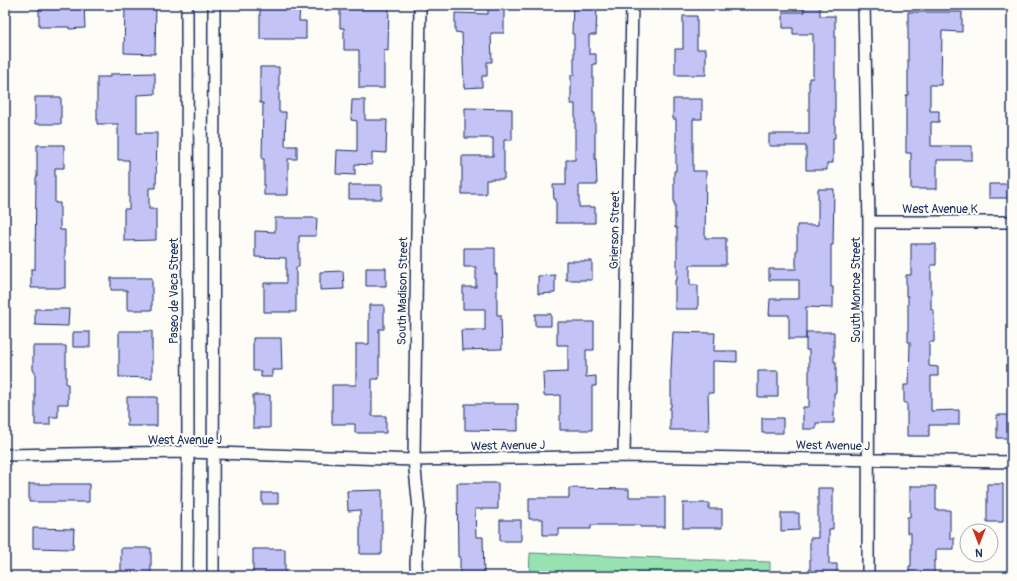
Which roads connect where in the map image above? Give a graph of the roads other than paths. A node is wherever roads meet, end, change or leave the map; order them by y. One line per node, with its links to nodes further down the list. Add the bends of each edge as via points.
1 (186, 5): 8 (street, Paseo de Vaca Street)
2 (214, 5): 9 (street)
3 (420, 5): 13 (street, South Madison Street)
4 (632, 5): 11 (street, Grierson Street)
5 (864, 5): 6 (street, South Monroe Street)
6 (869, 222): 7 (street, West Avenue K); 12 (street, South Monroe Street)
7 (1012, 222)
8 (188, 452): 9 (street, West Avenue J); 10 (street, West Avenue J); 15 (street, Paseo de Vaca Street)
9 (213, 453): 13 (street, West Avenue J); 16 (street)
10 (5, 455)
11 (624, 456): 12 (street, West Avenue J); 13 (street, West Avenue J)
12 (868, 459): 14 (street, West Avenue J); 18 (street, South Monroe Street)
13 (414, 460): 17 (street, South Madison Street, via 419,509)
14 (1012, 462)
15 (187, 576)
16 (213, 576)
17 (417, 576)
18 (868, 576)

